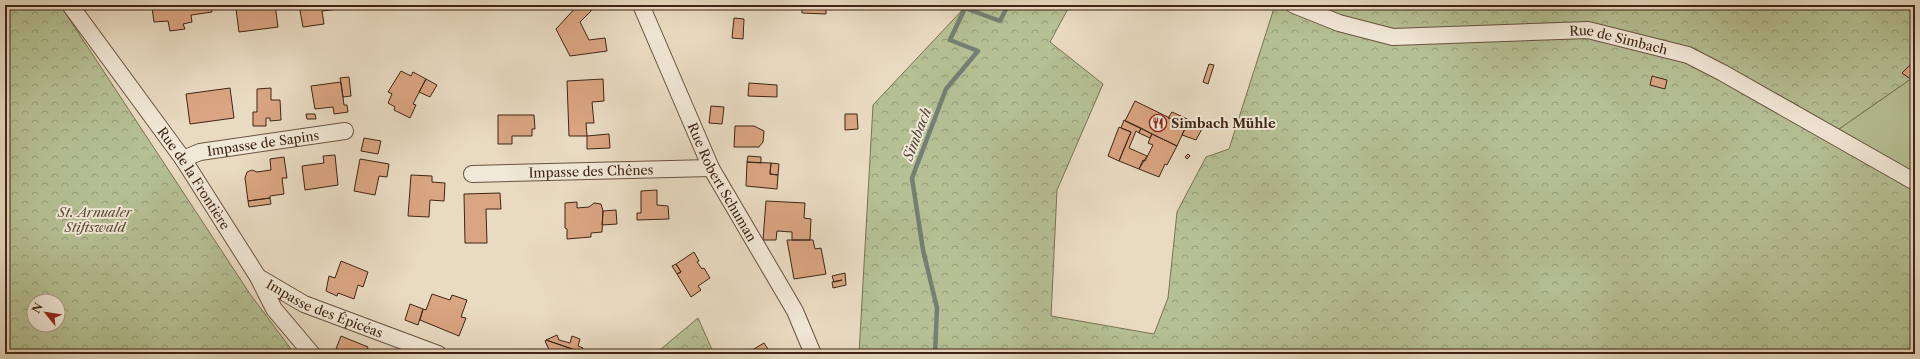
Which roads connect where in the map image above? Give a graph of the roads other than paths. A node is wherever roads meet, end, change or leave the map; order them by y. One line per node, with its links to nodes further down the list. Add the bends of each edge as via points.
1 (70, 5): 5 (street, Rue de la Frontière)
2 (641, 5): 6 (street, Rue Robert Schuman)
3 (1294, 5): 8 (street, Rue de Simbach, via 1339,23 1393,37 1588,30 1688,55)
4 (345, 131): 5 (street, Impasse de Sapins, via 200,152)
5 (183, 160): 9 (street, Rue de la Frontière)
6 (711, 168): 7 (street, Impasse des Chênes); 12 (street, Rue Robert Schuman, via 795,311)
7 (472, 174)
8 (1915, 182)
9 (258, 277): 10 (street, Rue de la Frontière, via 274,309); 11 (street, Impasse des Épicéas, via 304,304)
10 (312, 354)
11 (438, 354)
12 (813, 354)

